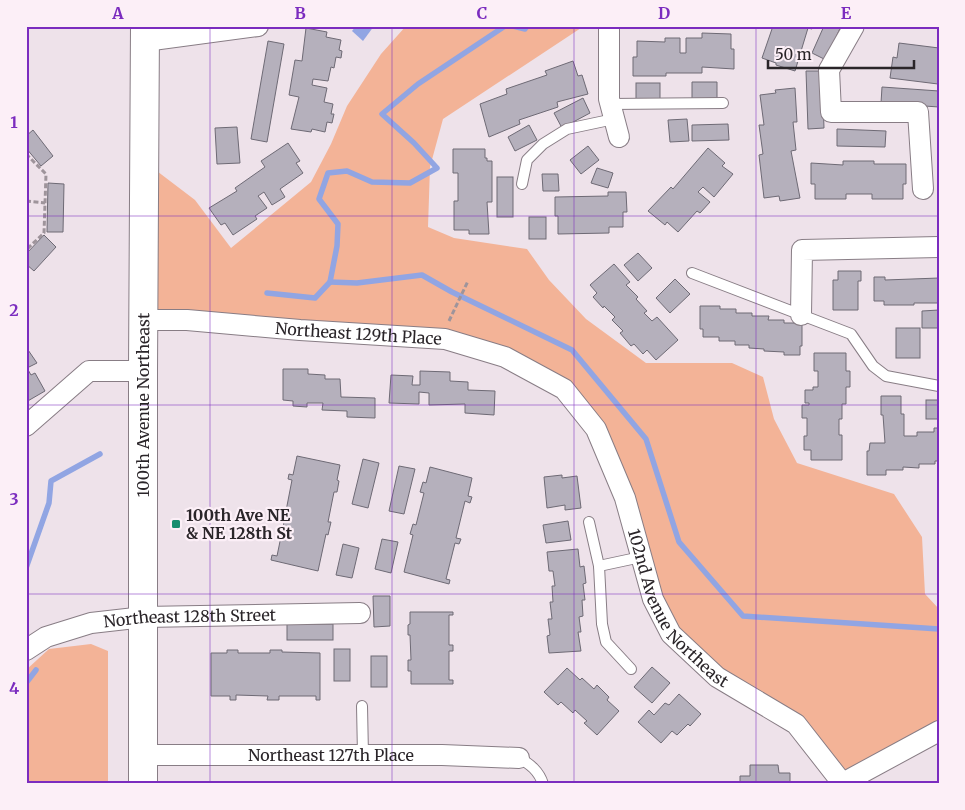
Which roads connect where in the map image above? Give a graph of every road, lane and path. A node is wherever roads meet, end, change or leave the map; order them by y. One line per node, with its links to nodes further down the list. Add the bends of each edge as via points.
1 (258, 26): 4 (street)
2 (608, 26): 6 (street)
3 (854, 26): 9 (street, via 829,70 831,112 918,112)
4 (145, 34): 18 (main road, 100th Avenue Northeast)
5 (723, 103): 6 (lane)
6 (614, 120): 8 (lane, via 567,129 543,144 527,160)
7 (26, 154): 11 (path, via 46,174)
8 (522, 184)
9 (923, 190)
10 (26, 201): 11 (path)
11 (45, 203): 13 (path, via 44,233)
12 (939, 247): 17 (street, via 802,250)
13 (26, 250)
14 (692, 273): 17 (lane)
15 (468, 281): 16 (path)
16 (452, 314)
17 (801, 315): 20 (lane, via 852,334 873,366 886,376)
18 (143, 320): 19 (main road, 100th Avenue Northeast); 21 (street, Northeast 129th Place, via 187,320 445,339 504,357)
19 (143, 371): 22 (street, via 89,371); 27 (main road, 100th Avenue Northeast)
20 (939, 386)
21 (564, 389): 24 (street, 102nd Avenue Northeast, via 596,429 625,498)
22 (26, 426)
23 (589, 522): 25 (lane)
24 (641, 557): 25 (lane); 37 (street, 102nd Avenue Northeast, via 653,599 671,634 717,677 796,724)
25 (599, 566): 29 (lane, via 606,642)
26 (360, 613): 27 (street, Northeast 128th Street)
27 (144, 618): 28 (street, Northeast 128th Street, via 91,623 46,637); 32 (main road, 100th Avenue Northeast)
28 (26, 650)
29 (631, 669)
30 (362, 706): 33 (lane)
31 (939, 731): 37 (street)
32 (143, 755): 33 (street, Northeast 127th Place); 35 (main road, 100th Avenue Northeast)
33 (363, 755): 34 (street, Northeast 127th Place)
34 (519, 758): 36 (lane, via 532,766)
35 (143, 784)
36 (542, 784)
37 (843, 784)

